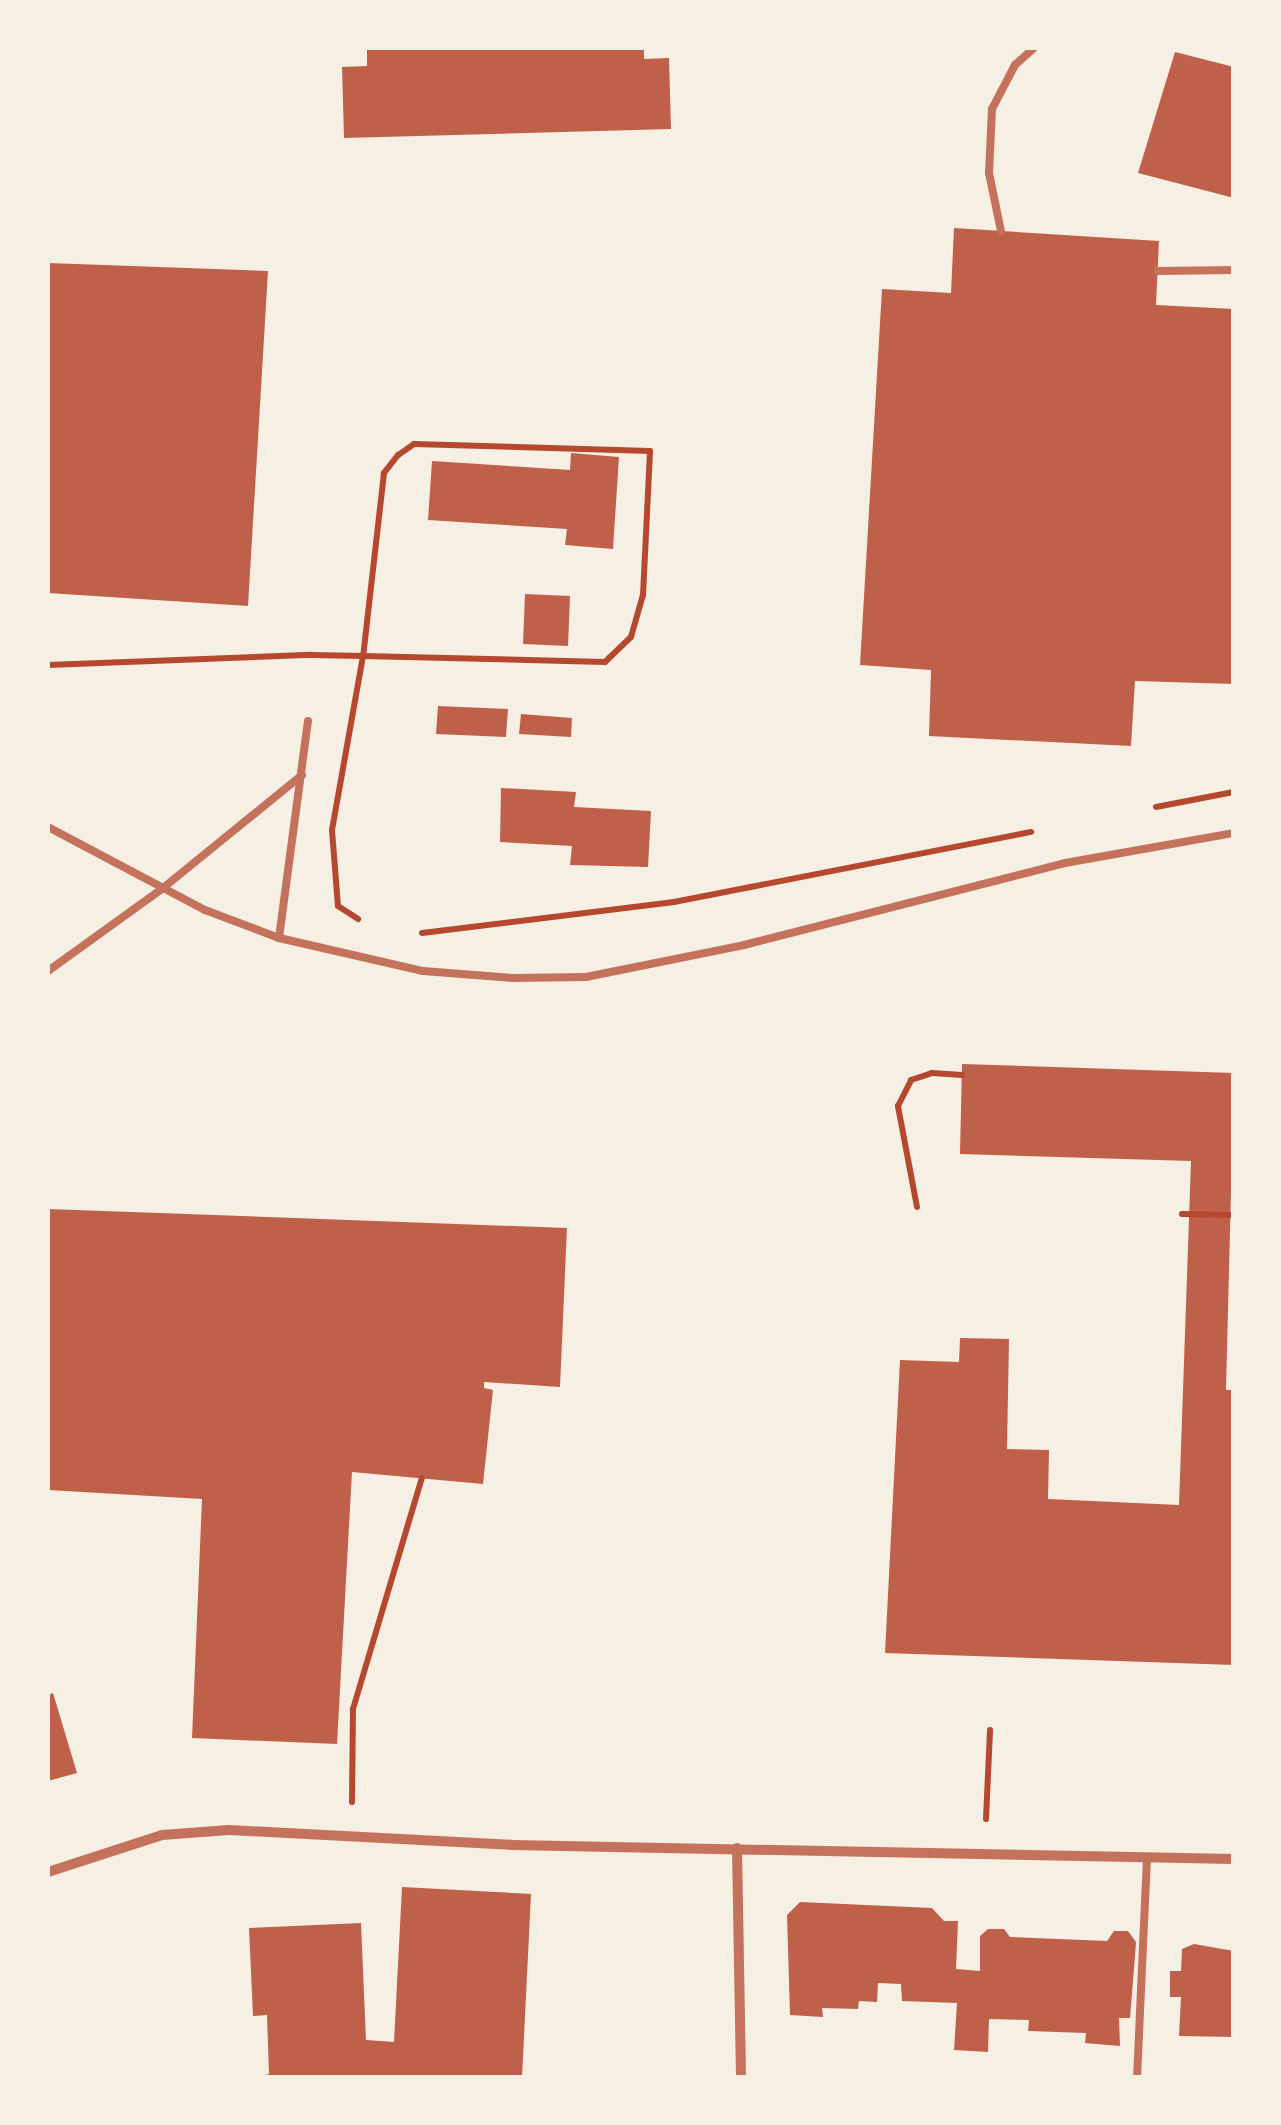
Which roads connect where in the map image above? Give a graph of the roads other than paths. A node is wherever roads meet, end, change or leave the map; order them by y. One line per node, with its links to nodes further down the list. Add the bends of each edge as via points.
1 (1034, 48): 2 (lane, via 1015,65 992,109 989,172)
2 (1000, 231)
3 (1234, 270): 4 (lane)
4 (1158, 271)
5 (308, 721): 6 (lane)
6 (302, 775): 9 (lane); 10 (lane)
7 (48, 827): 9 (lane)
8 (1234, 833): 10 (lane, via 1065,863 744,945 586,977 423,971)
9 (164, 888): 10 (lane); 11 (lane)
10 (279, 938)
11 (48, 971)
12 (737, 1848): 13 (street); 15 (street, via 229,1830 162,1835); 16 (street)
13 (1147, 1858): 14 (street); 17 (lane)
14 (1234, 1859)
15 (48, 1872)
16 (741, 2078)
17 (1138, 2078)

